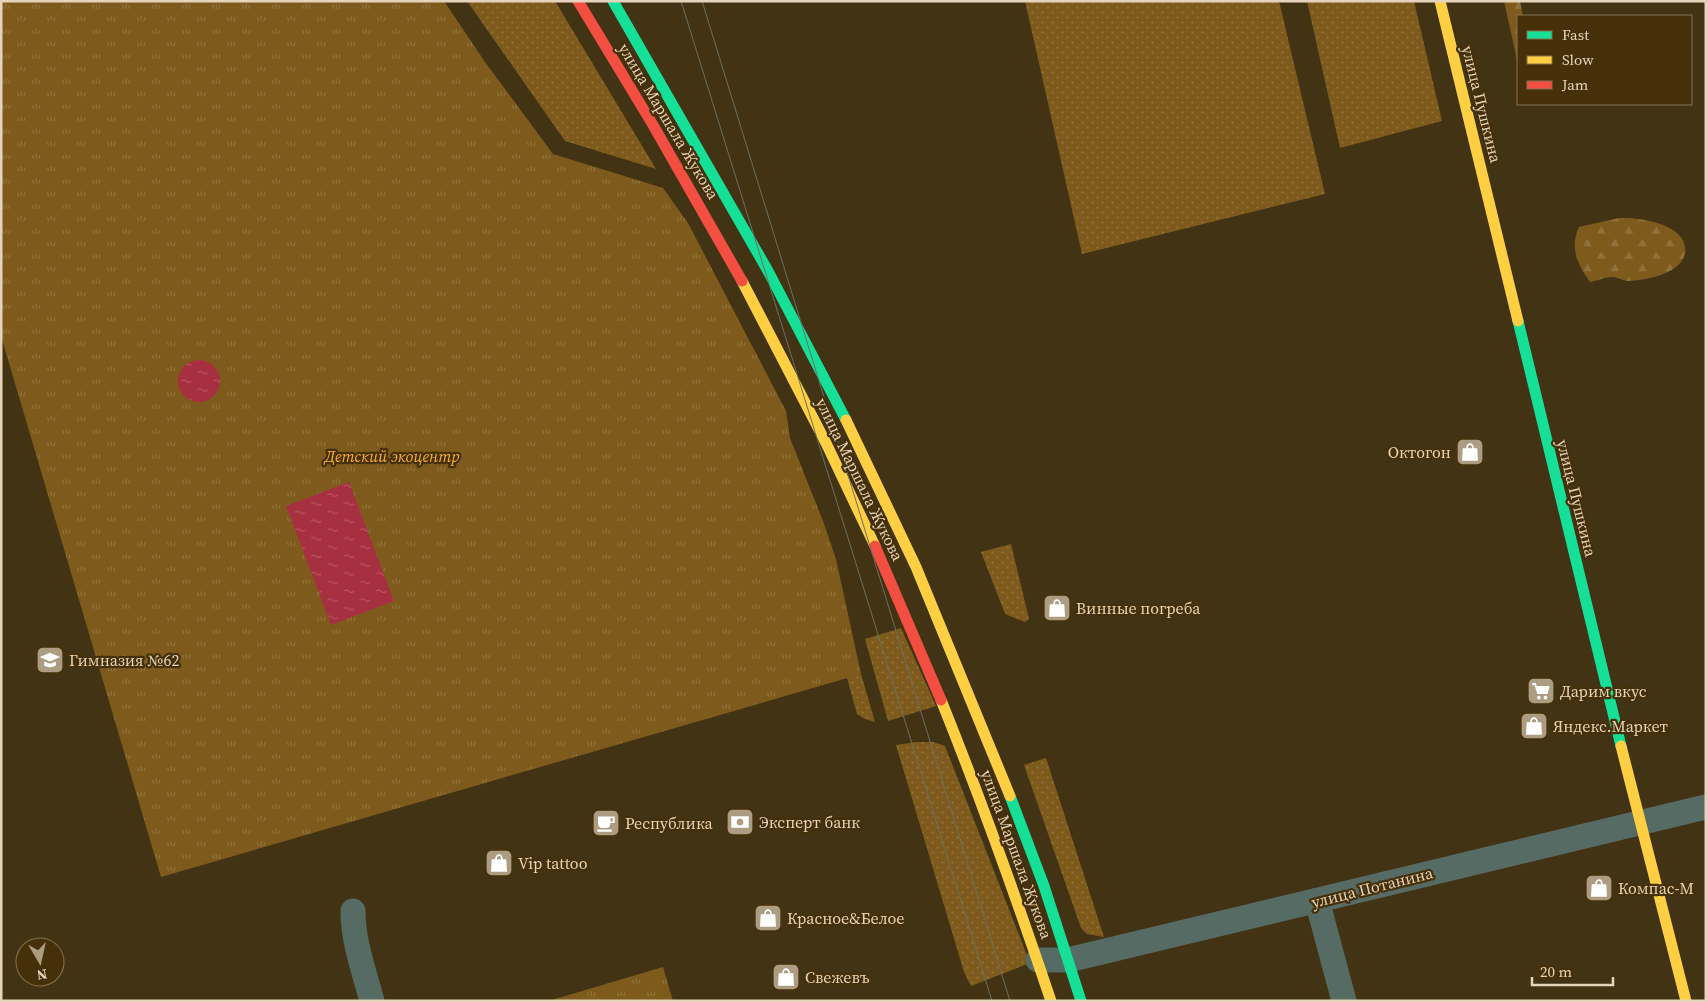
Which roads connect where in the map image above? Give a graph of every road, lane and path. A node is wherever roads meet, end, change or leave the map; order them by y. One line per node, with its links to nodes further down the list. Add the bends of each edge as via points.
1 (578, 1): 8 (main road, улица Маршала Жукова, via 725,248 771,332 861,517 904,608 956,732)
2 (613, 1): 9 (main road, улица Маршала Жукова, via 693,136 793,318 908,548 1005,782)
3 (1440, 1): 5 (main road, улица Пушкина)
4 (1706, 807): 5 (street, улица Потанина)
5 (1640, 822): 6 (street, улица Потанина); 14 (main road, улица Пушкина)
6 (1317, 900): 9 (street, улица Потанина); 13 (street)
7 (354, 911): 10 (street, via 358,953)
8 (1038, 960): 9 (street, улица Потанина); 11 (main road, улица Маршала Жукова)
9 (1068, 960): 12 (main road, улица Маршала Жукова)
10 (372, 1001)
11 (1051, 1001)
12 (1081, 1001)
13 (1344, 1001)
14 (1686, 1001)

